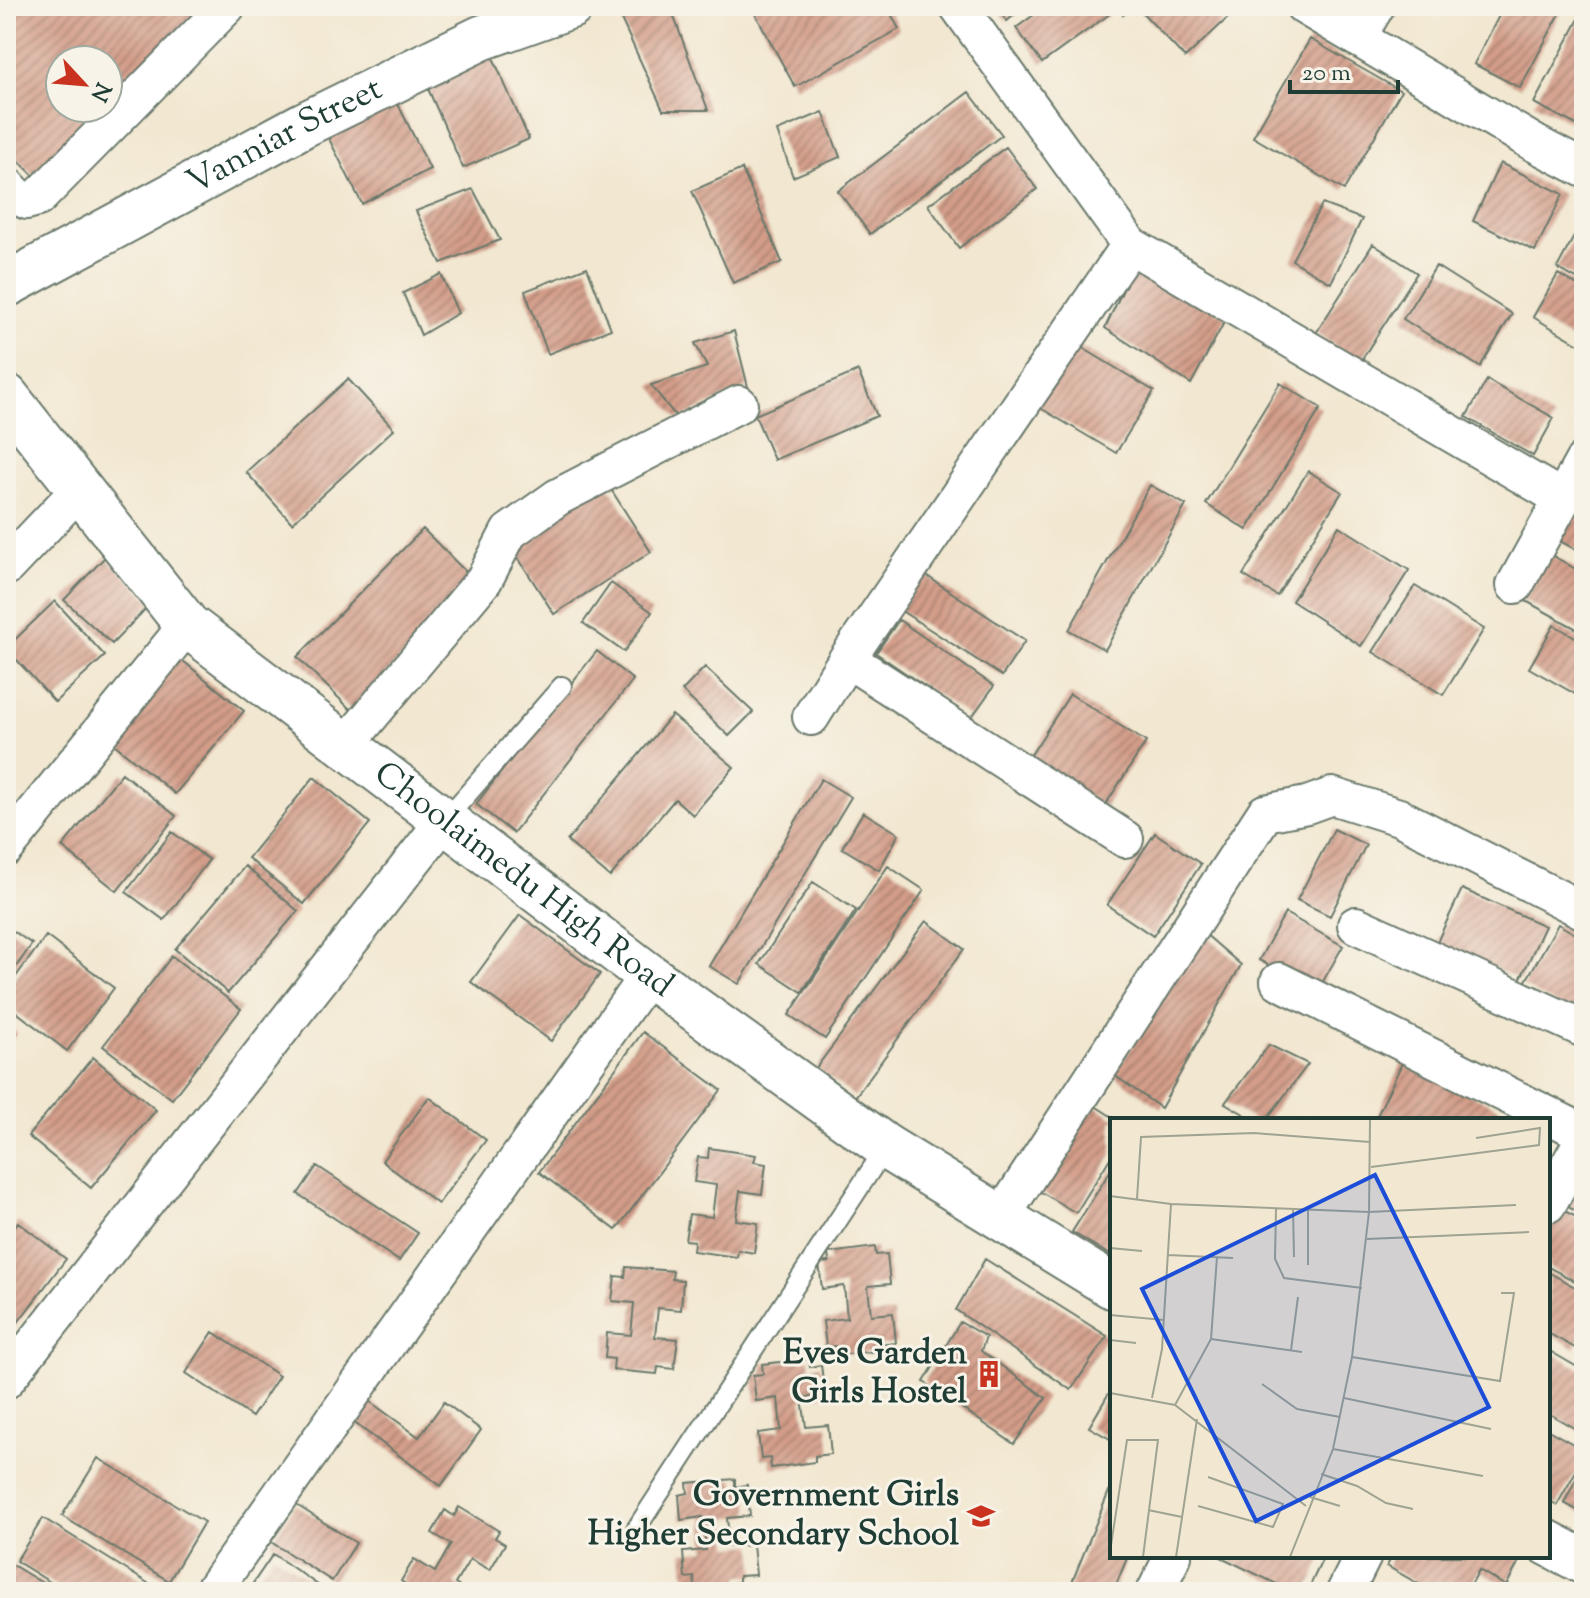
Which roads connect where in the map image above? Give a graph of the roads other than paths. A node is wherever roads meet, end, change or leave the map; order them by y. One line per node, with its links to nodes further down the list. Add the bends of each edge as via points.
1 (227, 6): 8 (street, via 38,198)
2 (571, 6): 10 (street, Vanniar Street, via 481,38 303,125)
3 (958, 6): 9 (street)
4 (1304, 6): 6 (street)
5 (1376, 6): 6 (street)
6 (1357, 38): 7 (street)
7 (1584, 169)
8 (10, 196)
9 (1130, 245): 15 (street); 19 (street)
10 (6, 285)
11 (6, 396): 14 (street, Choolaimedu High Road)
12 (739, 404): 22 (street, via 558,497 509,532 484,580)
13 (1584, 460): 15 (street)
14 (80, 489): 16 (street); 18 (street, Choolaimedu High Road)
15 (1563, 499): 17 (street)
16 (6, 567)
17 (1515, 585)
18 (187, 625): 22 (street, Choolaimedu High Road); 25 (street)
19 (847, 659): 21 (street); 24 (street)
20 (562, 686): 23 (lane)
21 (811, 717)
22 (346, 745): 23 (street, Choolaimedu High Road)
23 (444, 821): 28 (street, Choolaimedu High Road); 36 (street)
24 (1125, 839)
25 (6, 848)
26 (1584, 911): 34 (street, via 1399,817 1332,796 1265,813)
27 (1356, 925): 30 (street)
28 (648, 975): 32 (street, Choolaimedu High Road); 42 (street)
29 (1279, 981): 31 (street)
30 (1584, 1029)
31 (1584, 1135): 33 (street)
32 (886, 1147): 34 (street, Choolaimedu High Road); 37 (lane)
33 (1550, 1200)
34 (1002, 1216): 35 (street, Choolaimedu High Road)
35 (1110, 1285)
36 (6, 1380)
37 (636, 1529)
38 (1550, 1544): 41 (street)
39 (1172, 1558): 43 (street)
40 (1362, 1558): 44 (street)
41 (1584, 1562)
42 (212, 1592)
43 (1155, 1592)
44 (1345, 1592)

